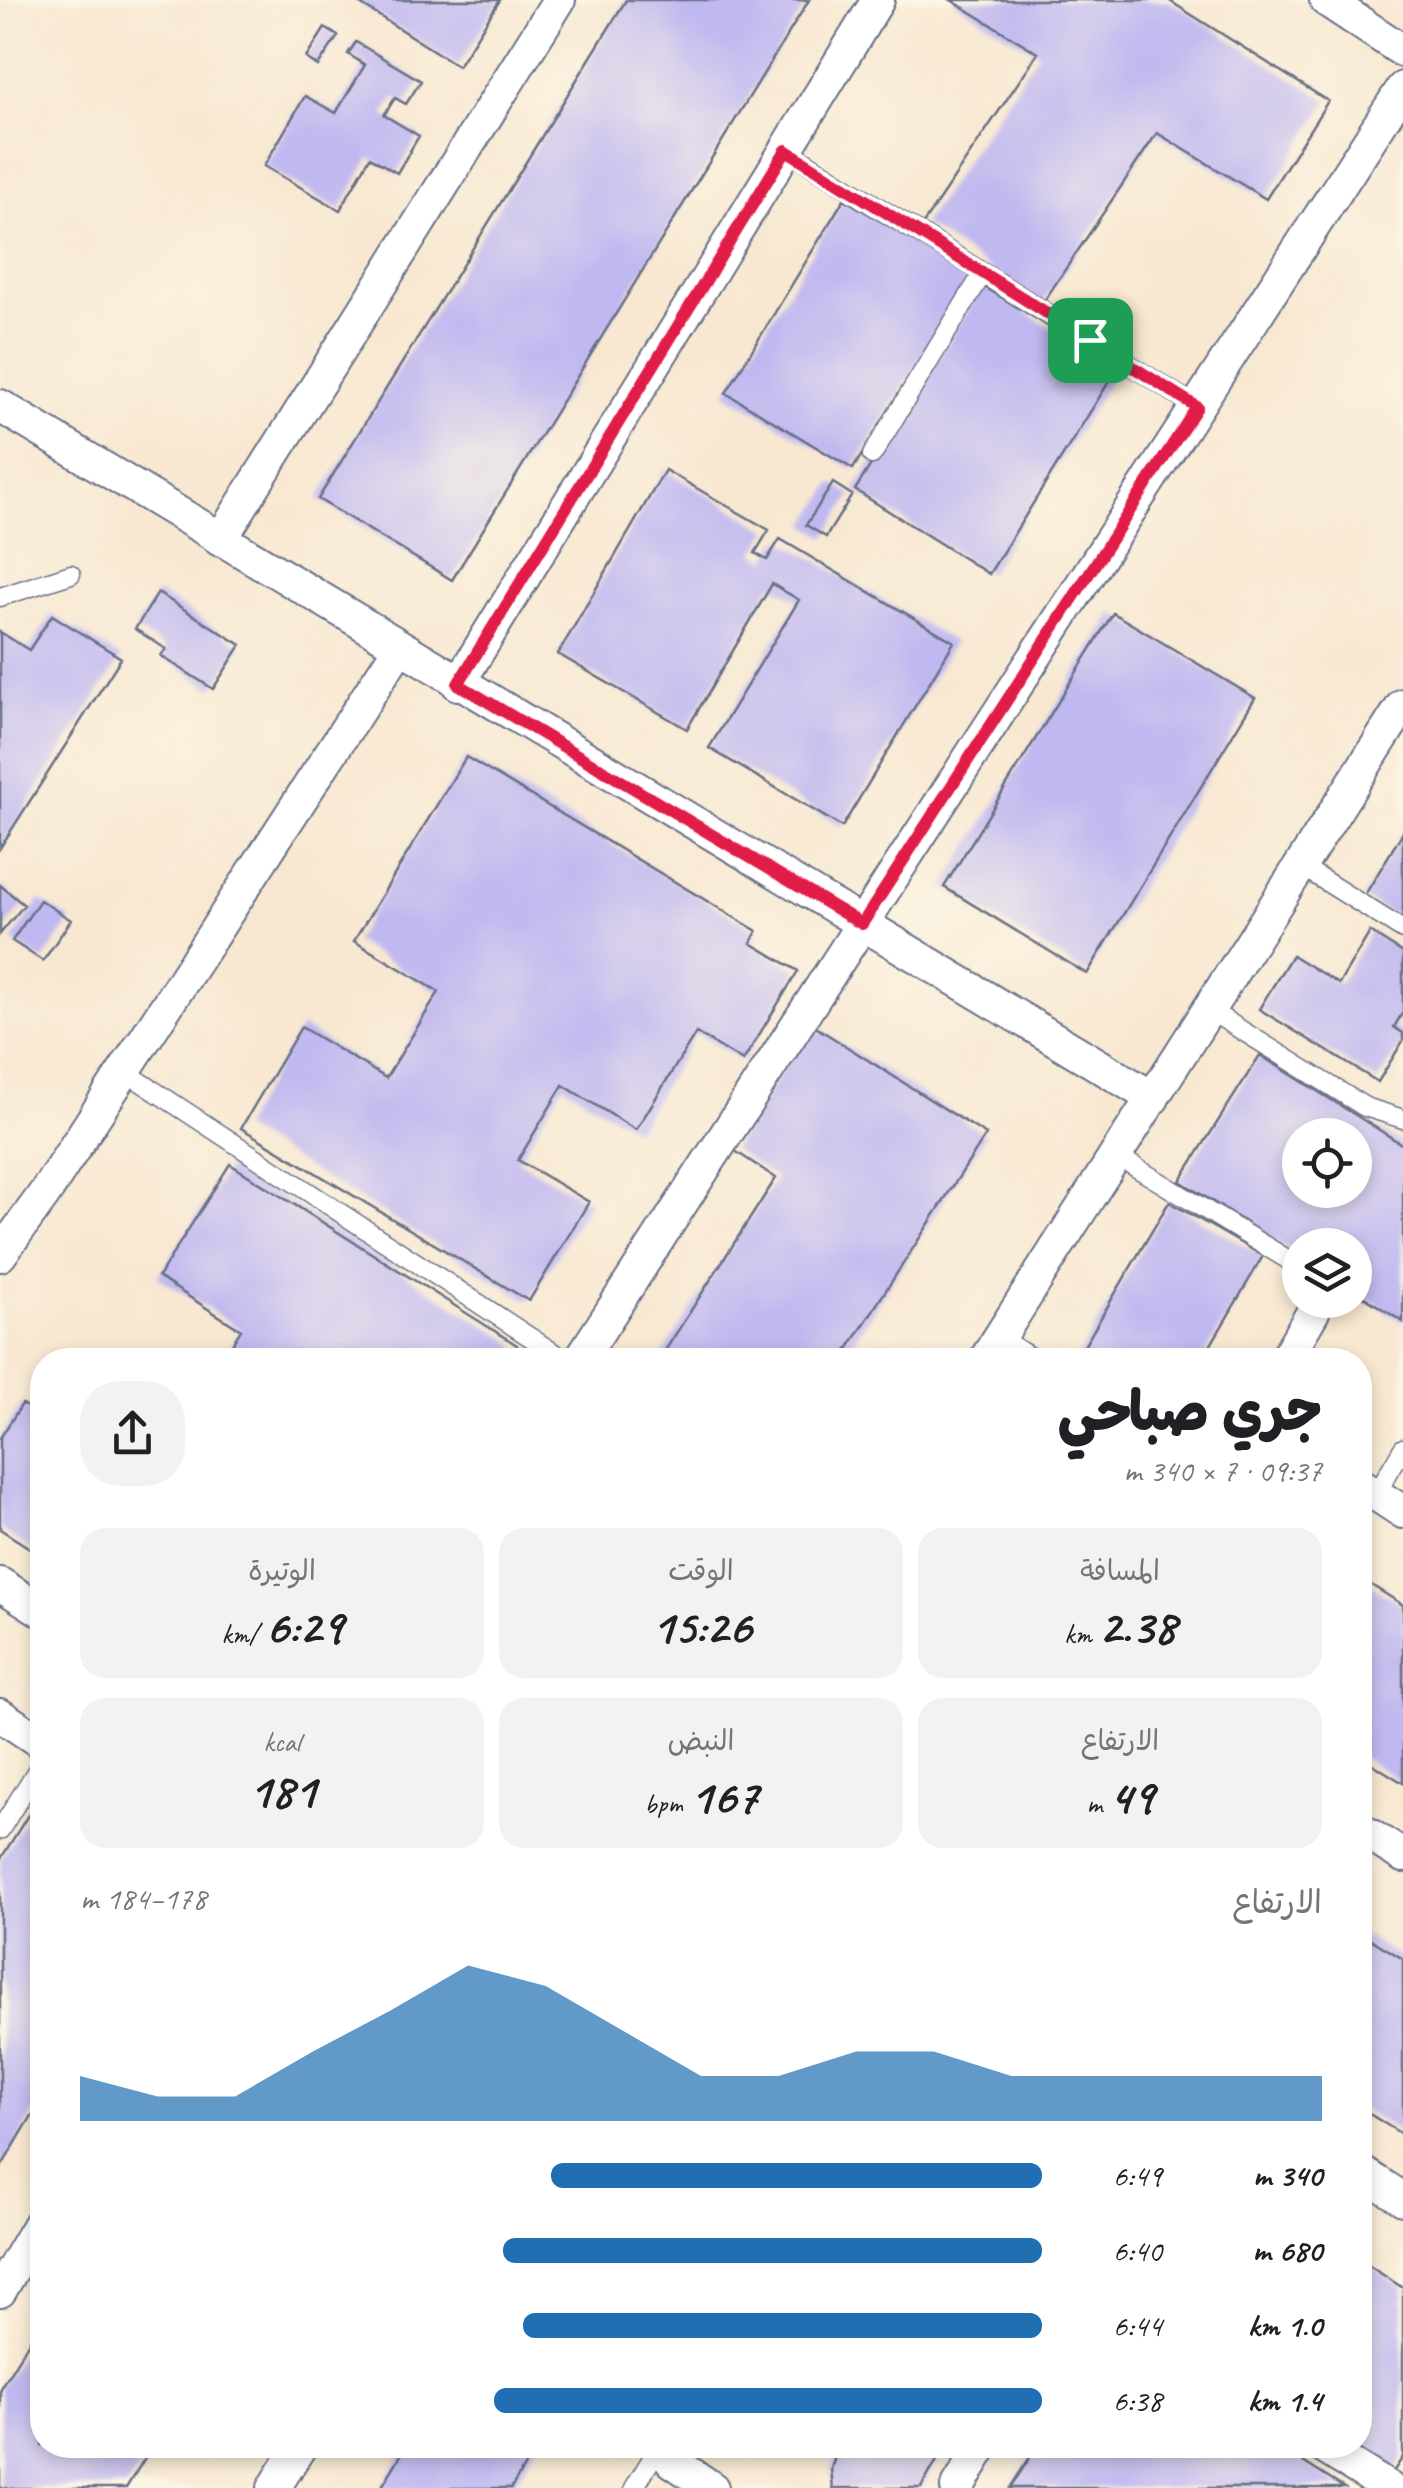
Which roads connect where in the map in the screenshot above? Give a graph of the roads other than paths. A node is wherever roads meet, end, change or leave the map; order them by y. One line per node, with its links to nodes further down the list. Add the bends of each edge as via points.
1 (559, 0): 11 (street)
2 (878, 0): 6 (street)
3 (1326, 0): 4 (street)
4 (1403, 52)
5 (1403, 88): 9 (street)
6 (786, 150): 7 (lane); 15 (street)
7 (982, 273): 9 (lane); 10 (lane)
8 (0, 406): 11 (street)
9 (1197, 407): 18 (street)
10 (872, 455)
11 (220, 540): 14 (street)
12 (71, 574): 13 (lane)
13 (0, 597)
14 (400, 648): 15 (street); 21 (street)
15 (458, 684): 18 (street)
16 (1398, 723): 17 (street)
17 (1301, 866): 19 (lane); 20 (street)
18 (862, 924): 22 (street); 29 (street)
19 (1403, 930)
20 (1208, 1010): 22 (street); 23 (lane, via 1365,1107)
21 (124, 1071): 25 (street); 28 (lane)
22 (1153, 1098): 24 (street)
23 (1403, 1119)
24 (1117, 1156): 26 (lane); 30 (street)
25 (0, 1255)
26 (1282, 1256)
27 (1308, 1318): 31 (street)
28 (547, 1348)
29 (588, 1348)
30 (993, 1348)
31 (1291, 1348)
32 (1403, 1448): 33 (lane)
33 (1380, 1497)
34 (0, 1584): 35 (street)
35 (30, 1603)
36 (0, 1715): 37 (street)
37 (30, 1735)
38 (30, 1781): 39 (lane)
39 (0, 1830)
40 (1372, 1837): 41 (street)
41 (1403, 1856)
42 (1372, 2179): 43 (street)
43 (1403, 2199)
44 (30, 2240): 45 (street)
45 (0, 2291)
46 (293, 2458): 51 (street)
47 (652, 2458): 52 (lane)
48 (669, 2458): 53 (street)
49 (975, 2458): 54 (street)
50 (1341, 2458): 55 (street)
51 (274, 2488)
52 (634, 2488)
53 (712, 2488)
54 (957, 2488)
55 (1388, 2488)

